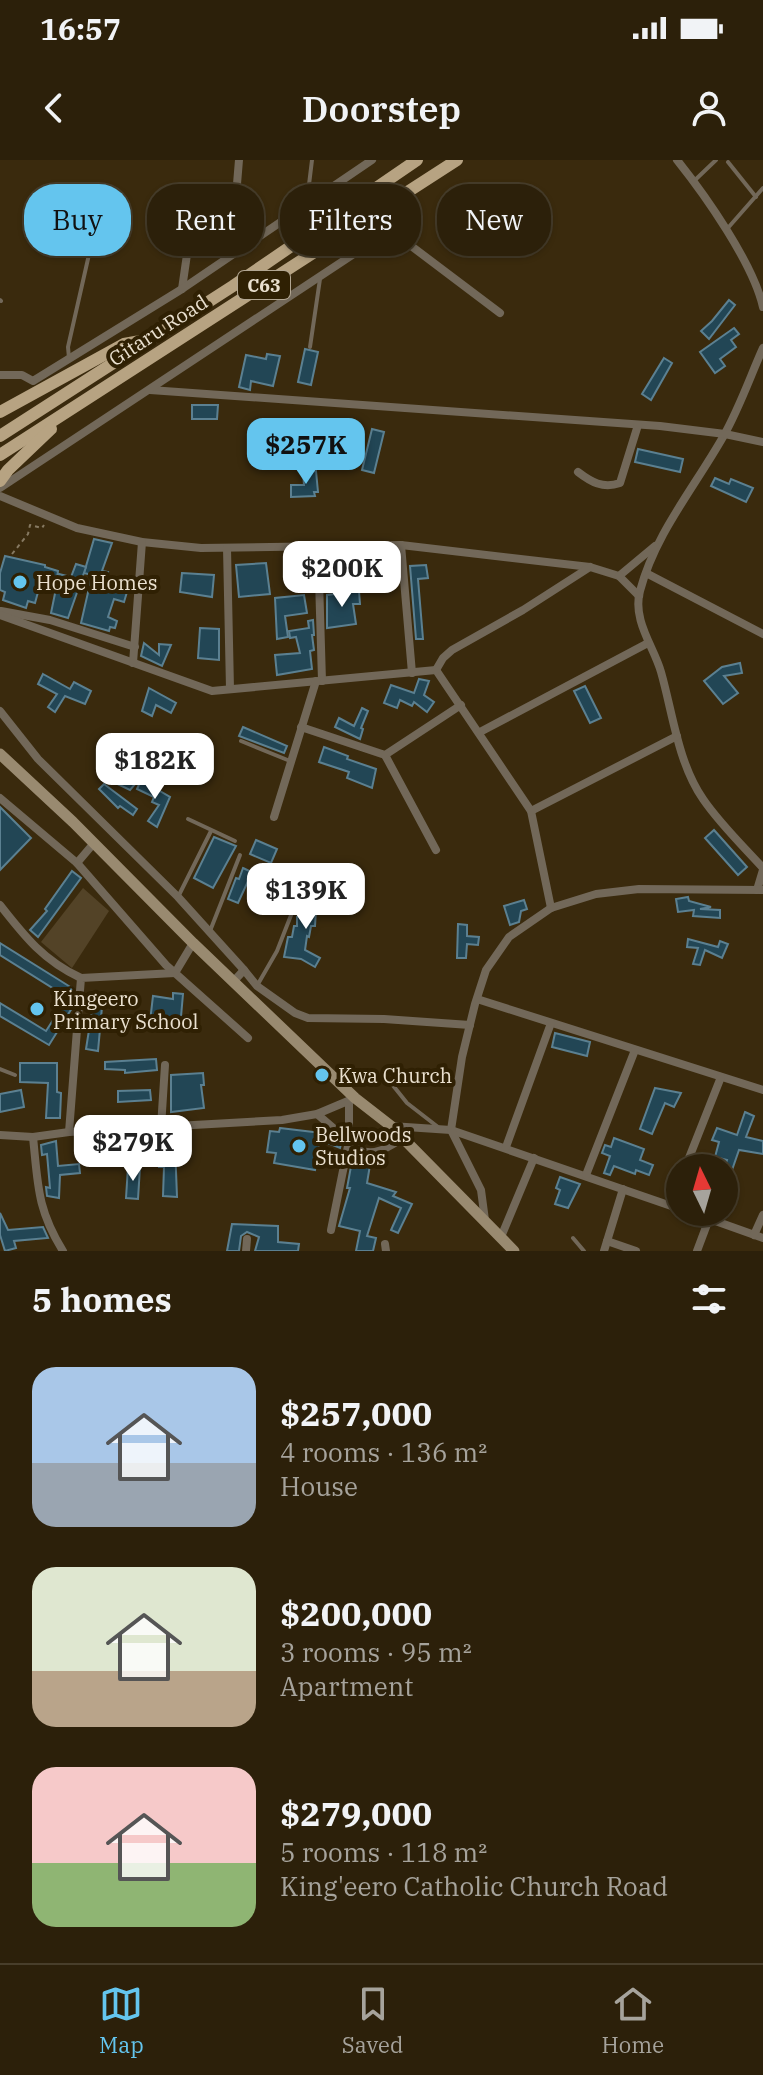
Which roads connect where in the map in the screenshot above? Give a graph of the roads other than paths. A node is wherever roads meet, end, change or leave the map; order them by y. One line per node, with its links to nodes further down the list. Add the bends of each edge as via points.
1 (239, 160): 10 (street)
2 (312, 160): 11 (lane)
3 (372, 160): 12 (street)
4 (417, 160): 23 (main road, Gitaru Road / C63)
5 (457, 160): 29 (main road, Gitaru Road / C63)
6 (677, 160): 9 (street)
7 (716, 160): 9 (lane)
8 (728, 162): 14 (lane)
9 (694, 181): 15 (street)
10 (237, 184)
11 (309, 184)
12 (336, 184)
13 (763, 188): 14 (lane)
14 (756, 197): 15 (lane)
15 (726, 231): 21 (street, via 753,276)
16 (89, 256): 26 (lane)
17 (187, 256): 20 (street)
18 (231, 256): 20 (street)
19 (320, 276): 22 (street, via 390,230); 24 (lane); 28 (street)
20 (182, 289): 26 (street)
21 (763, 307)
22 (500, 313)
23 (153, 338): 30 (main road, via 124,344); 33 (main road, Gitaru Road / C63)
24 (310, 347)
25 (763, 348): 32 (street)
26 (69, 358): 27 (street, via 33,381)
27 (0, 375)
28 (150, 390): 31 (street); 38 (street)
29 (70, 410): 35 (main road, Gitaru Road / C63); 37 (main road)
30 (0, 412)
31 (638, 425): 32 (street); 36 (street, via 620,483 599,485)
32 (725, 434): 34 (street); 43 (street)
33 (0, 436)
34 (763, 442)
35 (0, 455)
36 (578, 472)
37 (0, 481)
38 (0, 488)
39 (0, 496): 40 (street, via 77,528)
40 (142, 542): 44 (street); 52 (street)
41 (318, 545): 42 (street); 44 (street); 56 (street)
42 (401, 545): 45 (street); 55 (street)
43 (655, 546): 46 (street); 47 (street)
44 (227, 548): 57 (street)
45 (590, 567): 47 (street); 54 (street, via 452,650)
46 (646, 573): 48 (street); 50 (street)
47 (619, 576): 48 (street)
48 (639, 596): 51 (street)
49 (0, 613): 52 (street, via 50,620); 53 (street)
50 (763, 634)
51 (648, 643): 61 (street); 62 (street)
52 (135, 647): 53 (street)
53 (133, 663): 57 (street, via 212,691)
54 (436, 670): 55 (street); 58 (street)
55 (412, 673): 56 (street)
56 (319, 681): 57 (street); 60 (street)
57 (230, 689)
58 (461, 705): 61 (street); 65 (street)
59 (0, 711): 80 (street, via 38,759)
60 (301, 727): 65 (street); 66 (street)
61 (480, 732): 68 (street)
62 (677, 736): 68 (street); 77 (street, via 703,798)
63 (241, 741): 66 (lane)
64 (0, 754): 73 (main road)
65 (385, 755): 74 (street)
66 (290, 761): 69 (street)
67 (0, 798): 76 (street)
68 (531, 811): 82 (street)
69 (274, 817)
70 (188, 819): 71 (lane)
71 (211, 831): 72 (lane); 80 (lane)
72 (235, 841)
73 (94, 843): 76 (street); 84 (main road)
74 (436, 850)
75 (240, 855): 83 (lane)
76 (77, 863): 86 (street)
77 (763, 869): 79 (street)
78 (304, 882): 89 (lane)
79 (760, 890): 82 (street, via 639,889 596,894)
80 (178, 897): 83 (street)
81 (0, 905): 87 (street, via 44,957)
82 (551, 908): 90 (street, via 509,937 486,970)
83 (209, 933): 85 (street)
84 (193, 943): 86 (street); 88 (main road)
85 (244, 970): 88 (street); 89 (street)
86 (175, 973): 87 (street); 93 (street)
87 (81, 978): 107 (street)
88 (233, 982): 101 (main road)
89 (257, 986): 92 (street, via 308,1018)
90 (477, 999): 91 (street); 92 (street)
91 (551, 1023): 94 (street); 112 (street)
92 (470, 1025): 106 (street)
93 (248, 1038)
94 (635, 1050): 98 (street); 115 (street)
95 (165, 1065): 104 (street)
96 (0, 1069): 97 (lane)
97 (15, 1075)
98 (721, 1077): 100 (street); 113 (street)
99 (387, 1078): 105 (lane, via 407,1103)
100 (763, 1090)
101 (352, 1100): 102 (street); 103 (main road); 111 (street)
102 (317, 1114): 104 (street); 111 (street)
103 (391, 1126): 105 (street); 110 (main road)
104 (161, 1127): 107 (street)
105 (440, 1129): 106 (street)
106 (451, 1130): 112 (street); 119 (street, via 481,1190)
107 (69, 1132): 109 (street)
108 (0, 1135): 109 (street)
109 (33, 1137): 128 (street, via 44,1218)
110 (403, 1138): 111 (street, via 375,1153); 119 (main road)
111 (349, 1141): 122 (street)
112 (506, 1147): 114 (street)
113 (691, 1154)
114 (534, 1158): 115 (street); 123 (street)
115 (586, 1175): 116 (street)
116 (623, 1189): 117 (street); 127 (street)
117 (666, 1204)
118 (763, 1215): 124 (street)
119 (486, 1222): 123 (main road)
120 (706, 1226): 134 (street)
121 (728, 1226): 124 (street)
122 (331, 1230)
123 (501, 1237): 130 (main road)
124 (758, 1237)
125 (573, 1238): 131 (lane)
126 (247, 1239): 129 (street)
127 (607, 1241): 132 (street); 133 (street)
128 (63, 1251)
129 (246, 1251)
130 (514, 1251)
131 (584, 1251)
132 (604, 1251)
133 (636, 1251)
134 (697, 1251)

